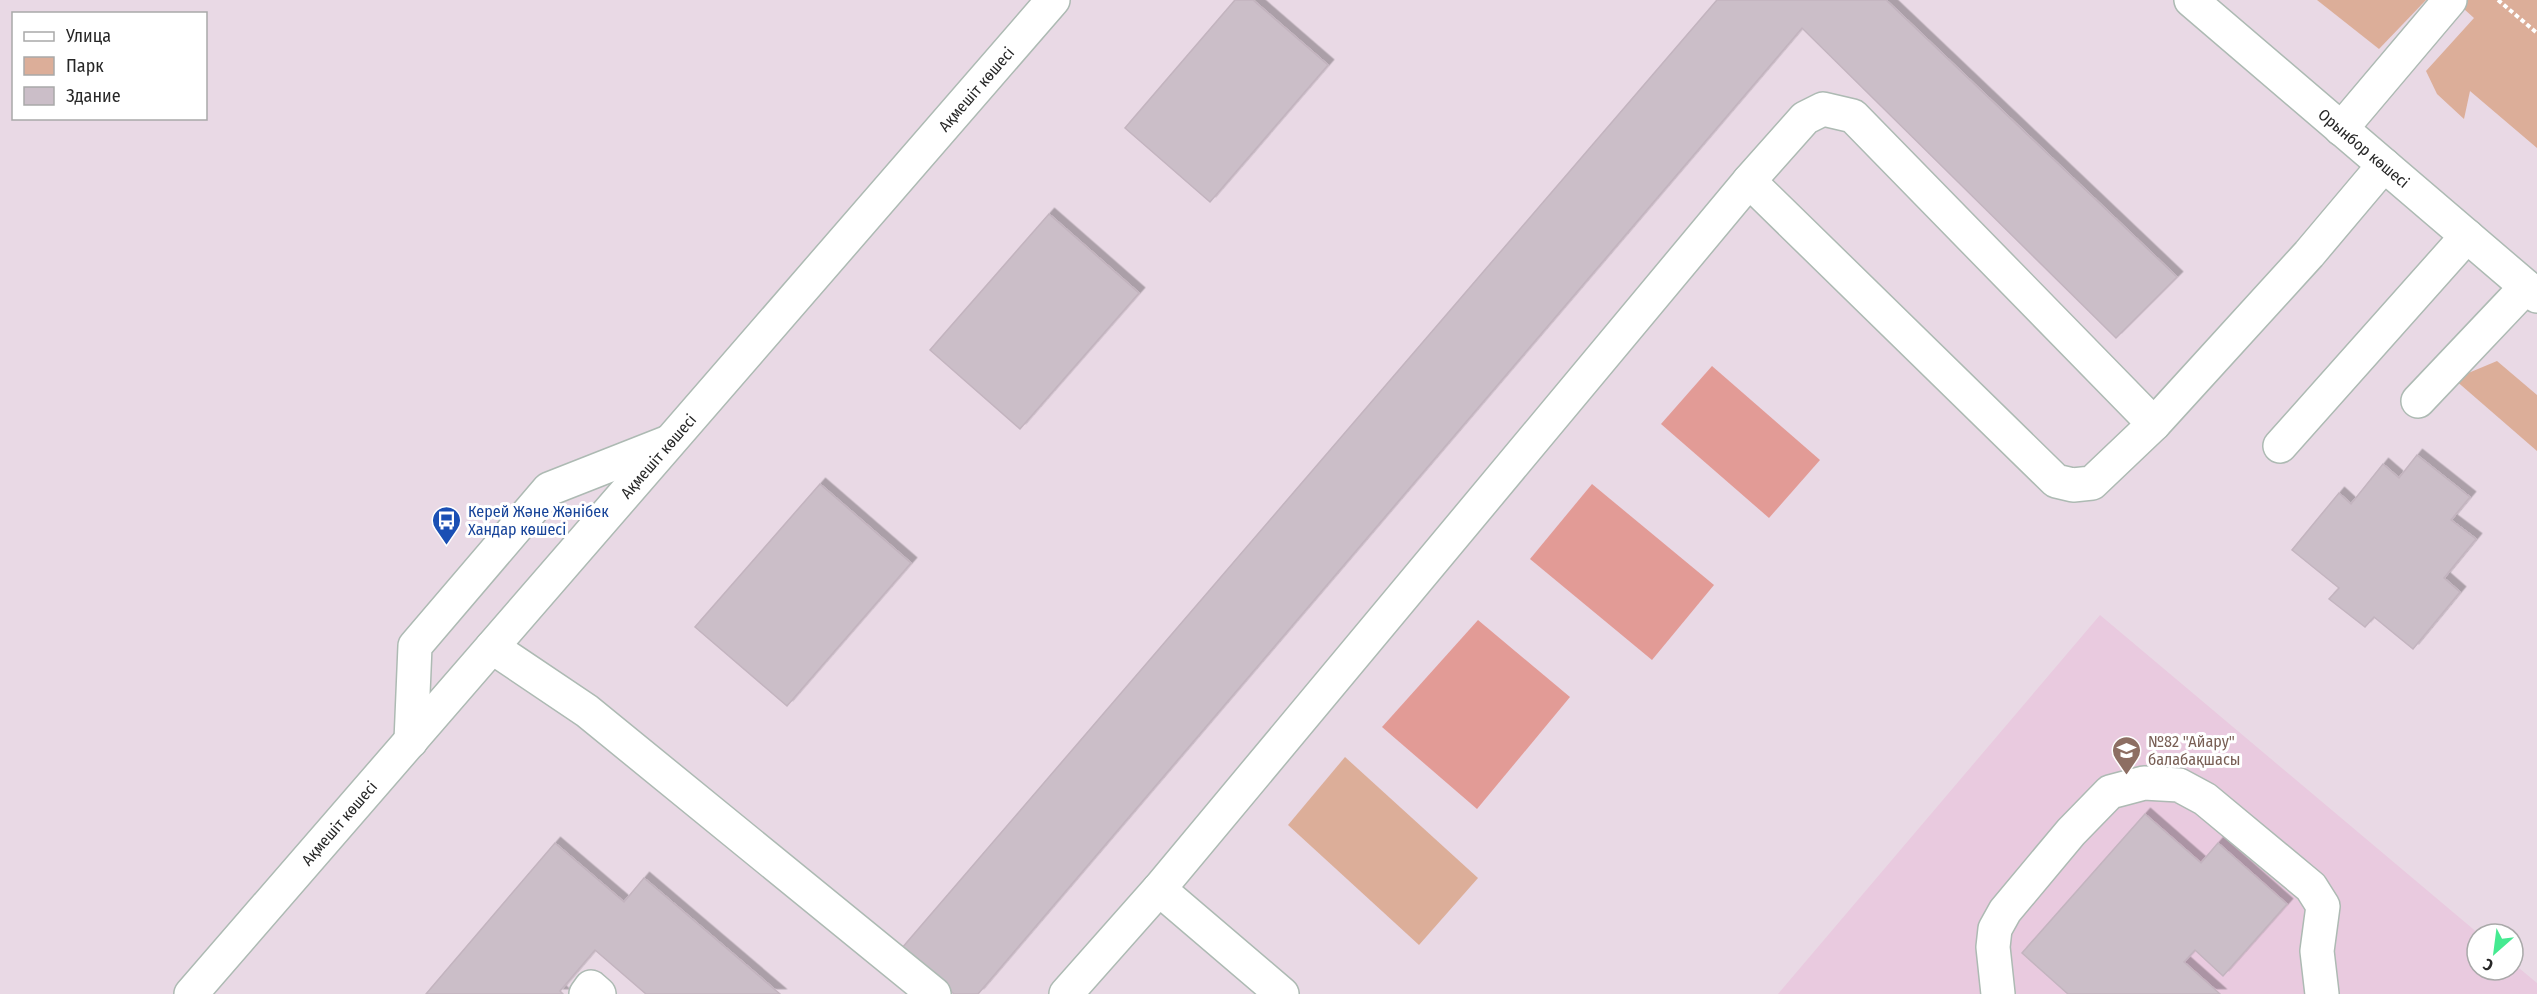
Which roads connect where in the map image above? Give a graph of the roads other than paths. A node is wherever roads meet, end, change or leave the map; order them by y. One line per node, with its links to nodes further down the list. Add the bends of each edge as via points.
1 (1053, 0): 11 (street, Ақмешіт көшесі)
2 (2191, 0): 4 (street, Орынбор көшесі)
3 (2450, 0): 4 (street)
4 (2341, 129): 5 (street, Орынбор көшесі)
5 (2384, 165): 7 (street, Орынбор көшесі); 10 (street, via 2309,254)
6 (1749, 181): 10 (street, via 2056,481 2073,485 2092,483); 10 (street, via 1804,118 1823,109 1853,116); 15 (street)
7 (2467, 236): 8 (street, Орынбор көшесі); 12 (street)
8 (2532, 291): 9 (street)
9 (2418, 401)
10 (2154, 424)
11 (670, 442): 13 (street, Ақмешіт көшесі); 14 (street, via 549,489 415,646)
12 (2280, 447)
13 (492, 647): 14 (street, Ақмешіт көшесі); 19 (street, via 587,711)
14 (411, 741): 16 (street, Ақмешіт көшесі)
15 (1159, 889): 20 (street); 21 (street)
16 (204, 990)
17 (585, 994): 18 (street, via 591,987)
18 (599, 994)
19 (934, 994)
20 (1065, 994)
21 (1282, 994)
22 (1998, 994): 23 (street, via 1994,938 2005,911 2110,792 2144,783 2179,785 2205,799 2311,887 2323,906 2317,951)
23 (2322, 994)

